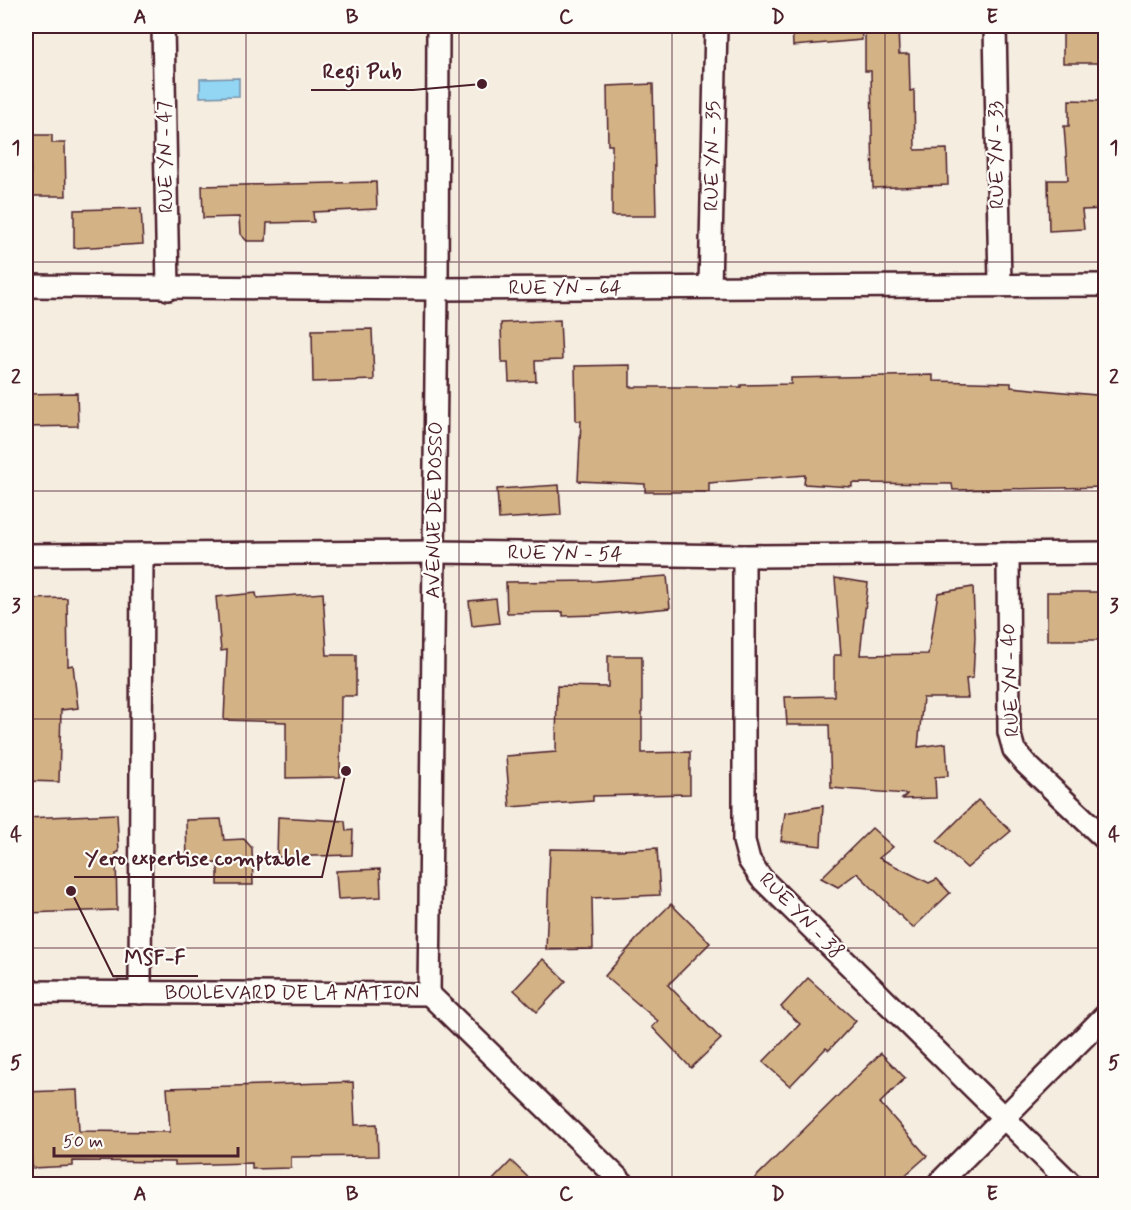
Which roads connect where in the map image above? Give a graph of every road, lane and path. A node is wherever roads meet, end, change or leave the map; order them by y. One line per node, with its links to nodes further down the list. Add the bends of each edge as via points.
1 (164, 26): 10 (street, RUE YN - 47)
2 (438, 26): 9 (street, AVENUE DE DOSSO)
3 (716, 26): 8 (street, RUE YN - 35)
4 (994, 26): 5 (street, RUE YN - 33)
5 (1000, 285): 6 (street, RUE YN - 64); 8 (street, RUE YN - 64)
6 (1106, 285)
7 (26, 286): 10 (street, RUE YN - 64)
8 (710, 287): 9 (street, RUE YN - 64)
9 (437, 288): 10 (street, RUE YN - 64); 11 (street, AVENUE DE DOSSO)
10 (168, 289)
11 (434, 552): 13 (street, RUE YN - 54); 16 (street, RUE YN - 54); 20 (street, AVENUE DE DOSSO)
12 (1106, 553): 14 (street, RUE YN - 54)
13 (142, 554): 15 (street, RUE YN - 54); 19 (street)
14 (1008, 554): 16 (street, RUE YN - 54); 17 (street, RUE YN - 40, via 1009,732 1014,750)
15 (26, 555)
16 (744, 556): 22 (street, RUE YN - 38, via 744,841 749,860 761,878)
17 (1106, 840)
18 (26, 992): 19 (street, BOULEVARD DE LA NATION)
19 (140, 993): 20 (street, BOULEVARD DE LA NATION)
20 (429, 994): 23 (street, BOULEVARD DE LA NATION)
21 (1106, 1015): 22 (street)
22 (1004, 1118): 24 (street); 25 (street, RUE YN - 38)
23 (624, 1185)
24 (938, 1185)
25 (1071, 1185)

